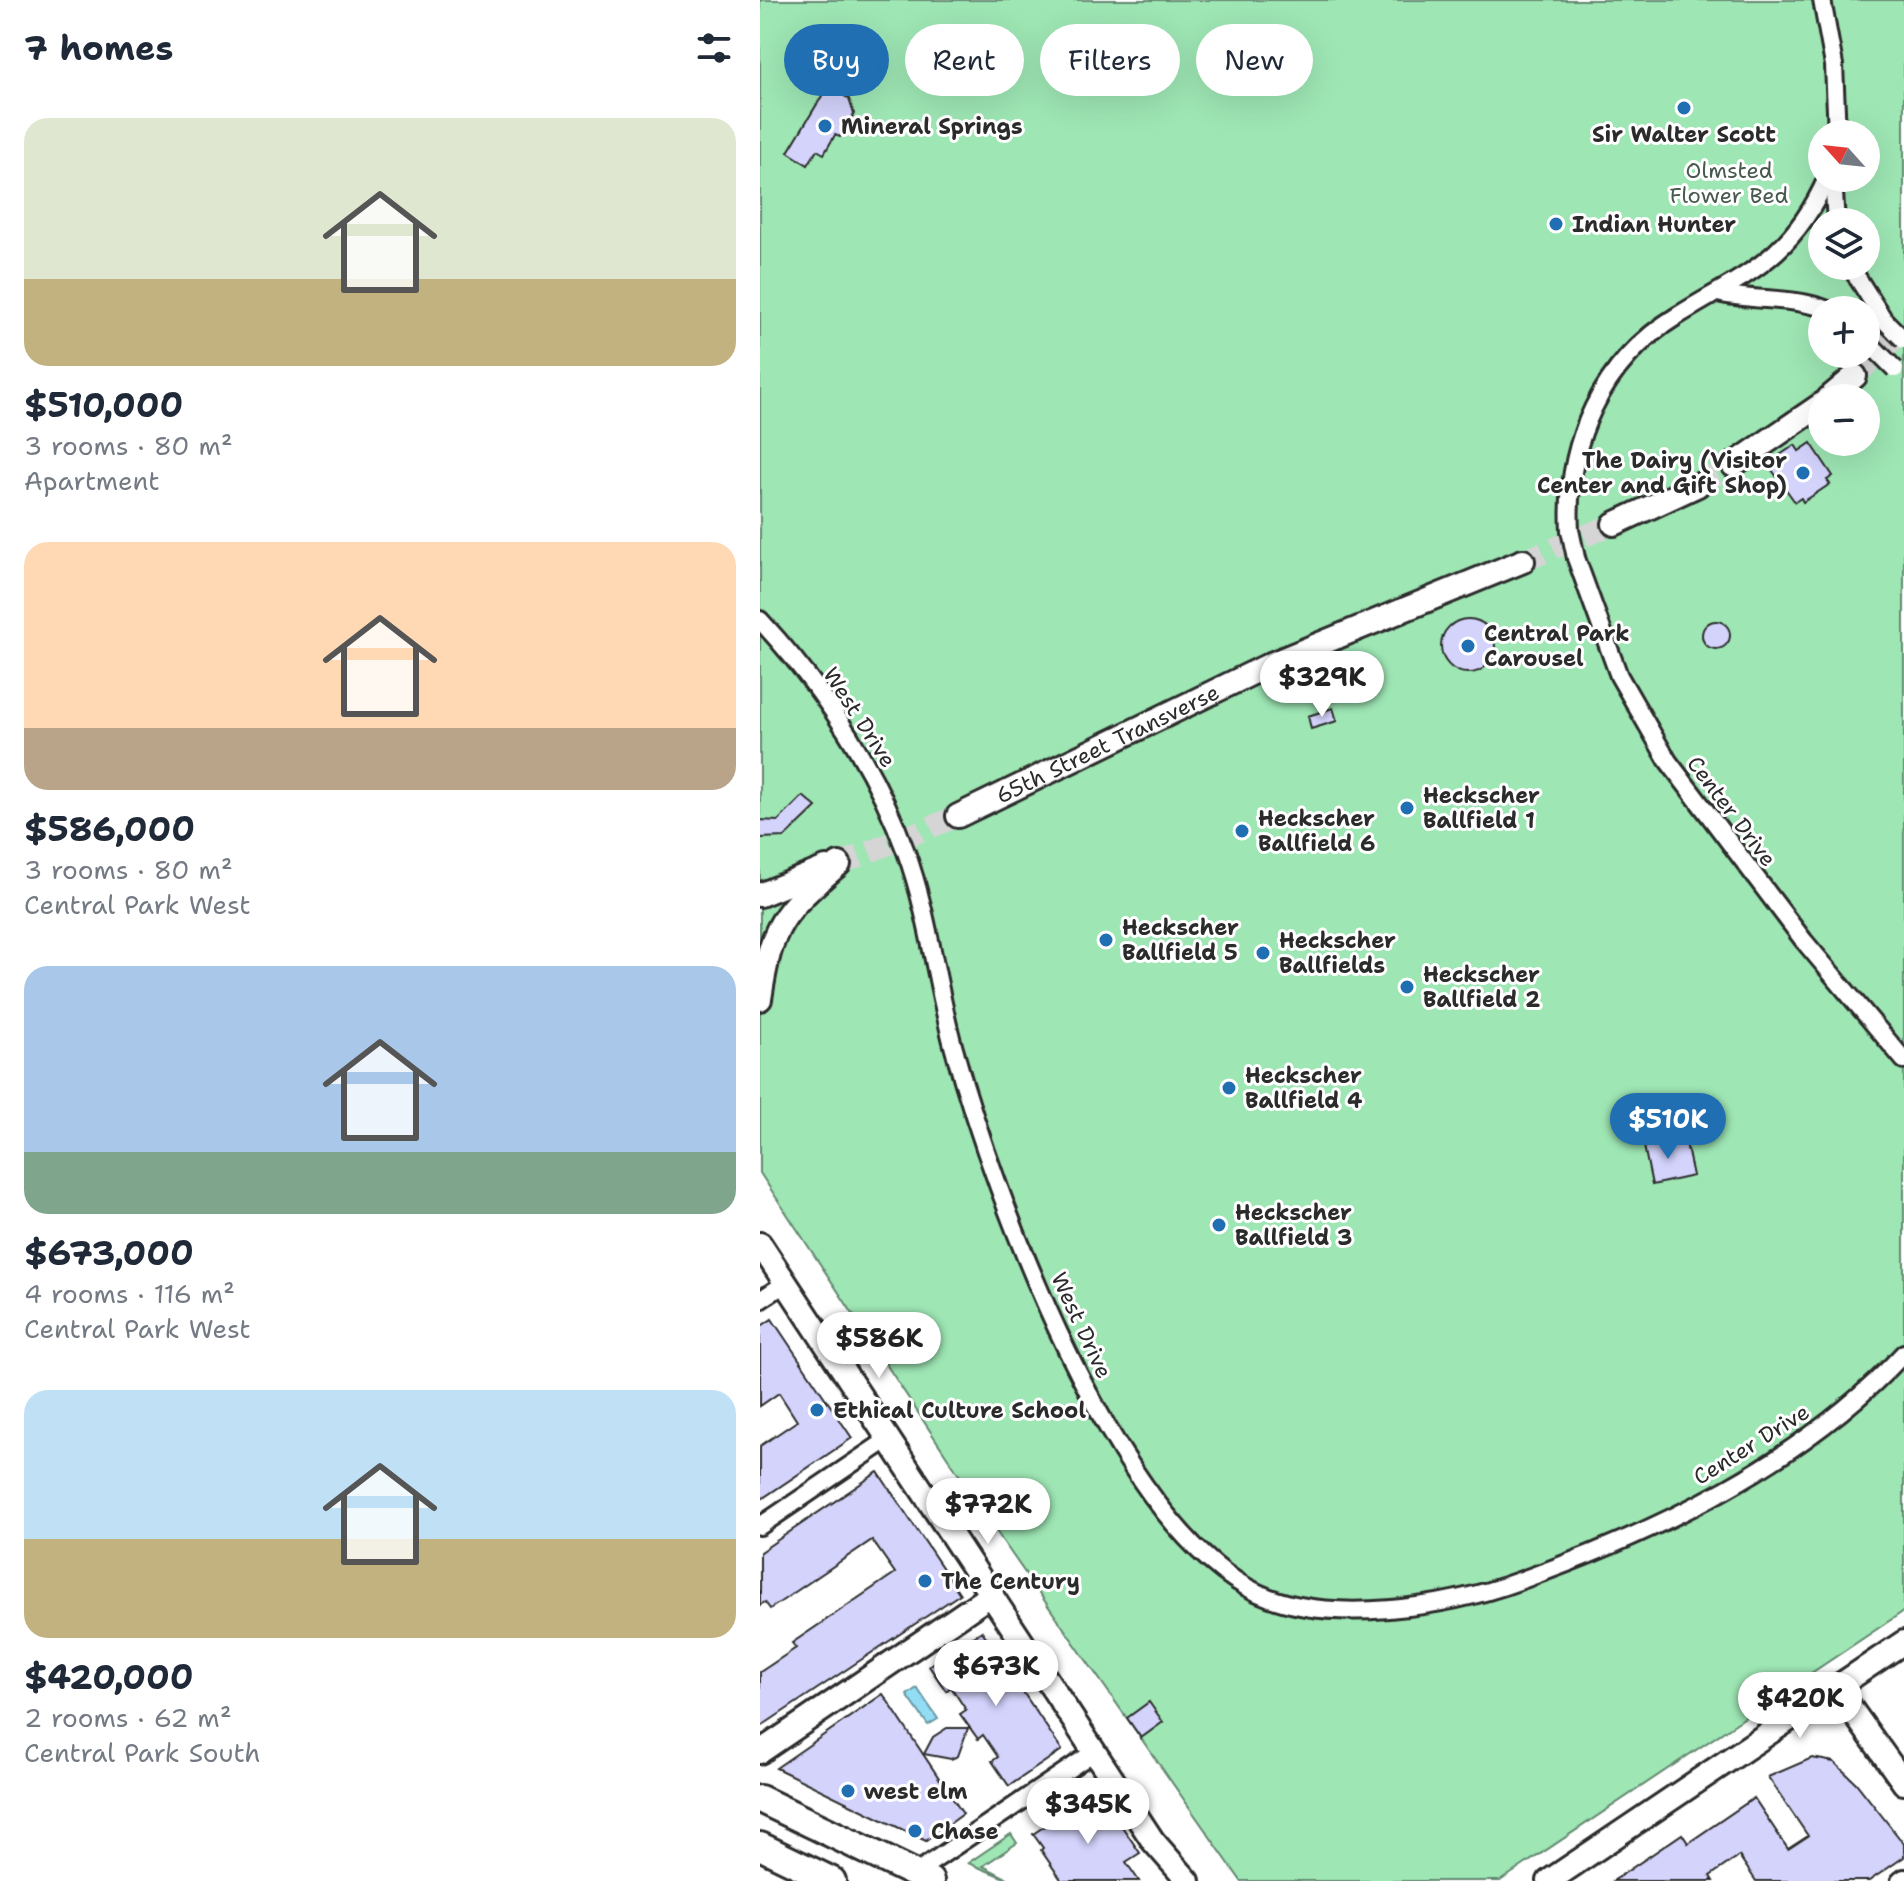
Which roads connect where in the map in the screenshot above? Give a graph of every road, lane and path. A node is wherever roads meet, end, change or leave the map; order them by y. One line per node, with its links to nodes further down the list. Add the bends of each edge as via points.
1 (1822, 0): 2 (street)
2 (1837, 120)
3 (1822, 192): 5 (street, via 1793,236 1754,272)
4 (1859, 280): 7 (street, bridge)
5 (1718, 293): 6 (street); 21 (street, Center Drive, bridge, via 1649,336 1603,389 1575,454 1569,494 1576,558 1607,649 1668,761 1791,924)
6 (1808, 305)
7 (1904, 340)
8 (1880, 354): 9 (street, bridge)
9 (1900, 373)
10 (1855, 376): 11 (main road)
11 (1846, 384)
12 (1808, 414): 13 (main road)
13 (1733, 465)
14 (1698, 485): 15 (main road)
15 (1614, 524)
16 (1523, 561): 18 (main road, 65th Street Transverse, via 1271,664)
17 (760, 620): 27 (street, West Drive, via 829,706 889,810 914,877 974,1114 1041,1293 1098,1410 1147,1488 1187,1537 1220,1568 1259,1593 1286,1602 1411,1606 1513,1584)
18 (958, 816)
19 (760, 895): 20 (main road, via 839,864 778,925)
20 (760, 999)
21 (1904, 1060)
22 (760, 1244): 23 (main road)
23 (786, 1283): 24 (street); 26 (main road)
24 (760, 1300)
25 (1904, 1353): 27 (street, Center Drive, via 1818,1429)
26 (890, 1438): 28 (street); 29 (main road)
27 (1692, 1506)
28 (760, 1526)
29 (992, 1594): 32 (main road); 33 (main road)
30 (1904, 1642): 31 (main road)
31 (1836, 1688): 34 (main road); 40 (main road)
32 (760, 1752)
33 (1094, 1752): 37 (street); 39 (main road, via 1153,1841)
34 (1904, 1783)
35 (760, 1799): 37 (main road)
36 (760, 1846): 38 (main road)
37 (916, 1878)
38 (832, 1881)
39 (1188, 1881)
40 (1549, 1881)

